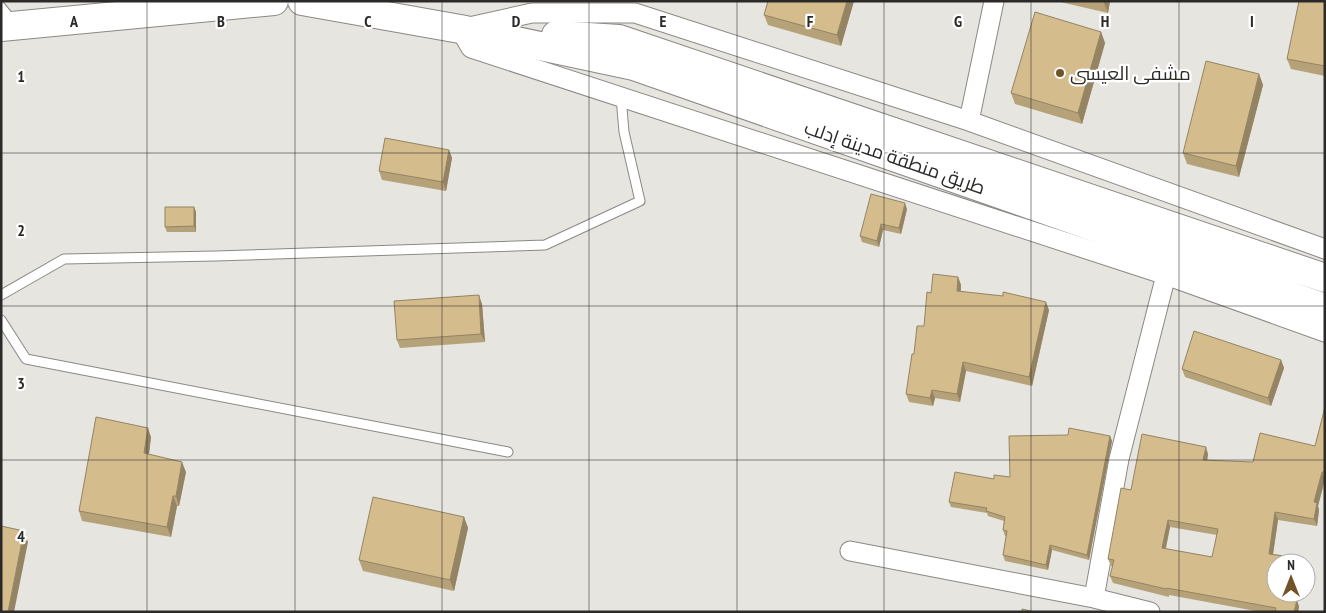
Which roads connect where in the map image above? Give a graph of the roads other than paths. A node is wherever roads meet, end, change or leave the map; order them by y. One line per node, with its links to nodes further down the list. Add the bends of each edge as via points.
1 (274, 1): 5 (main road)
2 (302, 1): 6 (main road, طريق منطقة مدينة إدلب)
3 (994, 1): 8 (street)
4 (636, 7): 6 (street, via 532,13); 8 (street)
5 (6, 20)
6 (460, 29): 7 (street, via 471,48); 11 (main road, طريق منطقة مدينة إدلب, via 619,39); 13 (main road, طريق منطقة مدينة إدلب, via 634,66)
7 (621, 96): 10 (street); 12 (lane, via 624,132 640,201 545,245 64,259)
8 (969, 121): 9 (street)
9 (1325, 249)
10 (1166, 275): 15 (street); 18 (street, via 1119,459)
11 (1325, 278)
12 (1, 295)
13 (1325, 308)
14 (1, 320): 16 (lane, via 26,359)
15 (1325, 332)
16 (508, 452)
17 (850, 551): 18 (street)
18 (1094, 598): 19 (street)
19 (1150, 612)

